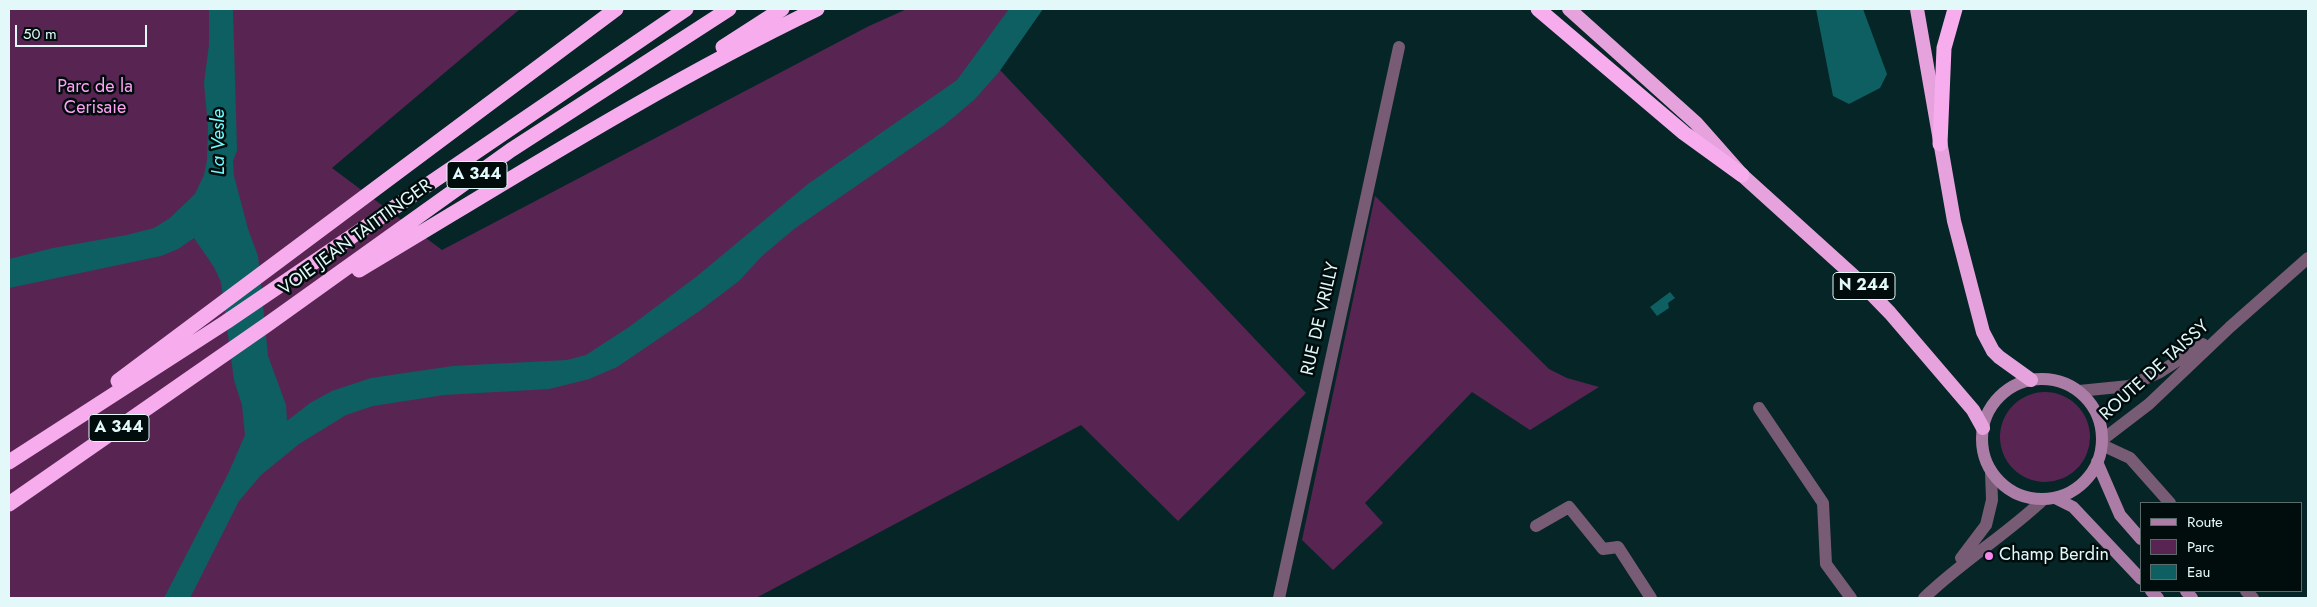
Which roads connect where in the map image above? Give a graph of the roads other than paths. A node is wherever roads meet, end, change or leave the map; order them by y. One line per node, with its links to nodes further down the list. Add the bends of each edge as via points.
1 (605, 9): 12 (highway)
2 (616, 9): 12 (highway)
3 (686, 9): 24 (highway, VOIE JEAN TAITTINGER / A 344, via 262,298)
4 (729, 9): 17 (highway, VOIE JEAN TAITTINGER / A 344, via 511,150)
5 (782, 9): 13 (highway)
6 (817, 9): 13 (highway)
7 (1538, 9): 15 (highway, via 1684,133)
8 (1569, 9): 15 (highway, N 244, via 1696,123)
9 (1917, 9): 14 (highway)
10 (1955, 9): 14 (highway, via 1944,48)
11 (1399, 47): 35 (street, RUE DE VRILLY)
12 (554, 53): 24 (highway)
13 (617, 116): 17 (highway)
14 (1940, 144): 19 (highway, via 1954,222 1983,332 1999,357)
15 (1742, 175): 22 (highway, N 244, via 1822,245 1890,313 1973,410)
16 (2308, 258): 18 (street, ROUTE DE TAISSY)
17 (268, 324): 30 (highway, VOIE JEAN TAITTINGER / A 344)
18 (2230, 327): 20 (street, ROUTE DE TAISSY, via 2160,372 2129,386); 23 (street, ROUTE DE TAISSY, via 2149,404)
19 (2031, 380): 20 (main road, via 2048,379 2064,383); 22 (main road, via 2017,384 1994,402)
20 (2079, 392): 23 (main road, via 2096,413)
21 (1760, 408): 37 (street, via 1823,503 1826,564)
22 (1983, 428): 27 (main road, via 1982,443)
23 (2102, 442): 26 (main road); 29 (street, via 2130,458)
24 (27, 449): 25 (highway, VOIE JEAN TAITTINGER / A 344)
25 (9, 462)
26 (2098, 462): 28 (main road, via 2088,478 2073,491); 32 (main road, via 2120,515)
27 (1991, 471): 28 (main road, via 2014,492 2028,498); 33 (street, via 1992,500 1986,526)
28 (2049, 498): 33 (street); 34 (main road, via 2074,507)
29 (2169, 502)
30 (9, 504)
31 (1536, 526): 36 (street, via 1569,507 1603,549 1618,547)
32 (2140, 538)
33 (1948, 574): 38 (street)
34 (2140, 578)
35 (1279, 598)
36 (1651, 598)
37 (1851, 598)
38 (1924, 598)

